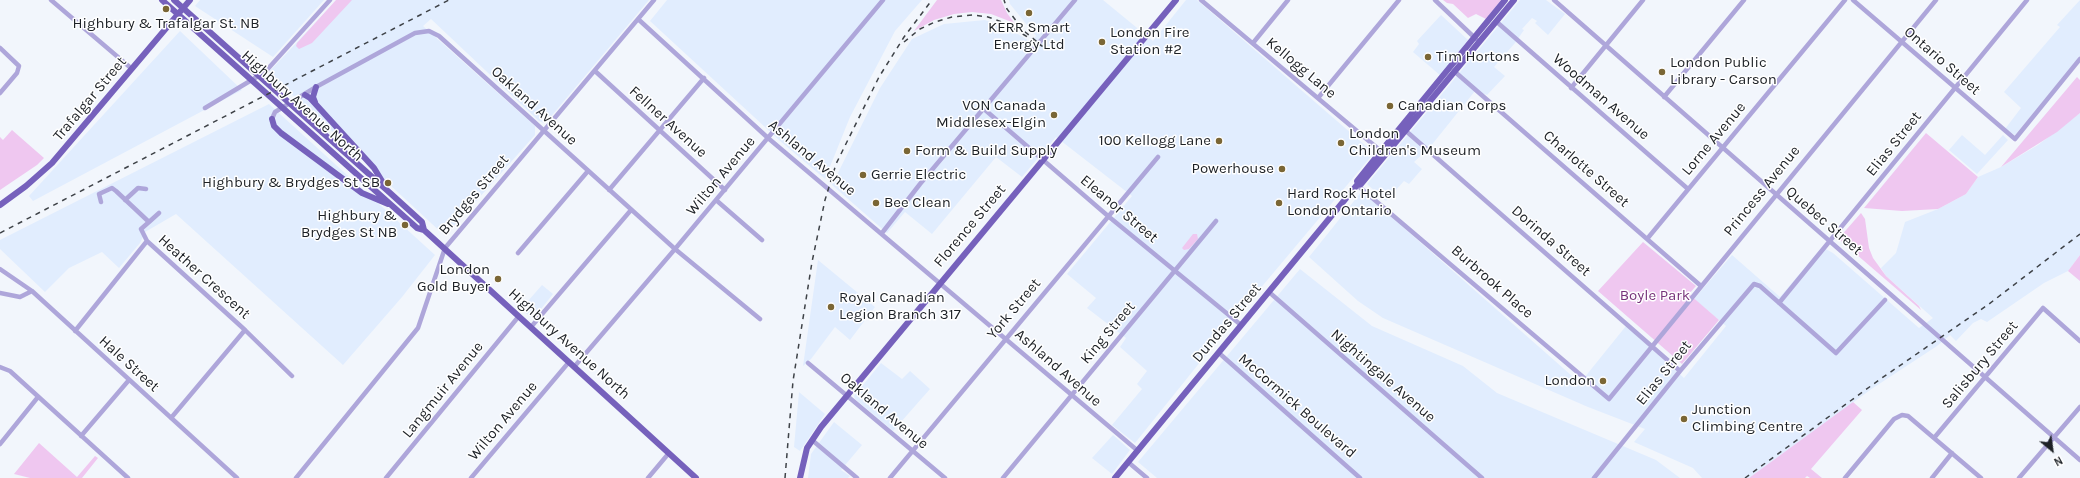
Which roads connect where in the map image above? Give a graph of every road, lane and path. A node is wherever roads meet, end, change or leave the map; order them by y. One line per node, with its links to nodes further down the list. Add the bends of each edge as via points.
1 (51, 0): 33 (street)
2 (162, 0): 24 (main road, Highbury Avenue North)
3 (174, 0): 23 (main road, Highbury Avenue North)
4 (190, 0): 23 (main road, Trafalgar Street)
5 (330, 0): 45 (street, via 265,72)
6 (654, 0): 25 (street, Brydges Street)
7 (883, 0): 53 (street, Wilton Avenue)
8 (1075, 0): 46 (street)
9 (1176, 0): 57 (main road, Florence Street)
10 (1201, 0): 29 (street, Kellogg Lane)
11 (1288, 0): 29 (street)
12 (1399, 0): 43 (street)
13 (1435, 0): 27 (street)
14 (1505, 0): 27 (main road, Dundas Street)
15 (1514, 0): 27 (main road, Dundas Street)
16 (1554, 0): 30 (street, Quebec Street)
17 (1643, 0): 30 (street)
18 (1744, 0): 42 (street)
19 (1845, 0): 54 (street, Lorne Avenue)
20 (1853, 0): 28 (street, Ontario Street)
21 (1936, 0): 28 (street, Princess Avenue)
22 (2027, 0): 39 (street, Elias Street)
23 (183, 8): 24 (main road, Trafalgar Street); 48 (main road, Highbury Avenue North)
24 (178, 14): 33 (main road, Trafalgar Street); 48 (main road, Highbury Avenue North)
25 (638, 19): 34 (street, Brydges Street); 36 (street, Ashland Avenue)
26 (1498, 23): 38 (street, Woodman Avenue)
27 (1477, 39): 35 (main road, Dundas Street); 47 (main road, Dundas Street)
28 (1902, 42): 39 (street, Ontario Street); 65 (street, Princess Avenue)
29 (1253, 43): 43 (street, Kellogg Lane)
30 (1606, 46): 38 (street); 42 (street, Quebec Street)
31 (0, 48): 40 (street, via 19,66)
32 (2080, 59): 39 (street, Ontario Street, via 2015,139)
33 (132, 69): 69 (main road, Trafalgar Street, via 52,163)
34 (595, 71): 50 (street, Fellner Avenue); 51 (street, Brydges Street)
35 (1454, 71): 52 (main road, Dundas Street); 78 (street, Charlotte Street)
36 (704, 78): 50 (street); 53 (street, Ashland Avenue)
37 (316, 87): 41 (street, Oakland Avenue); 44 (main road, via 313,97); 51 (street, Oakland Avenue, via 415,33 429,30 439,36)
38 (1571, 88): 61 (street, Woodman Avenue)
39 (1954, 89): 81 (street, Elias Street)
40 (0, 93)
41 (305, 95): 44 (main road); 49 (street, Oakland Avenue, via 275,112)
42 (1664, 97): 54 (street, Quebec Street)
43 (1318, 98): 55 (street, Kellogg Lane)
44 (316, 104): 64 (main road, via 374,168)
45 (206, 108)
46 (984, 109): 57 (street, Eleanor Street); 77 (street)
47 (1411, 115): 52 (main road, via 1412,118 1405,126); 55 (main road, Dundas Street)
48 (298, 116): 64 (main road, Highbury Avenue North); 70 (main road, Highbury Avenue North)
49 (272, 119): 70 (main road, via 274,126 281,133 362,193)
50 (659, 130): 62 (street); 63 (street, Fellner Avenue)
51 (544, 131): 58 (street, Oakland Avenue); 82 (street, Brydges Street)
52 (1406, 131): 55 (main road, Dundas Street); 102 (street, Dorinda Street)
53 (768, 138): 63 (street, Wilton Avenue); 77 (street, Ashland Avenue)
54 (1722, 148): 61 (street, Lorne Avenue); 65 (street, Quebec Street)
55 (1383, 153): 59 (main road, Dundas Street, via 1357,181)
56 (1158, 157): 73 (street, York Street)
57 (1043, 160): 73 (street, Eleanor Street); 87 (main road, Florence Street)
58 (588, 171): 62 (street, Oakland Avenue); 84 (street)
59 (1358, 184): 90 (main road, Dundas Street); 115 (street, Burbrook Place)
60 (146, 189): 66 (street, via 138,188)
61 (1688, 189): 78 (street, Lorne Avenue)
62 (609, 190): 71 (street, Oakland Avenue)
63 (725, 190): 67 (street, Wilton Avenue)
64 (389, 192): 76 (main road, Highbury Avenue North, via 422,222)
65 (1775, 195): 81 (street, Quebec Street); 88 (street, Princess Avenue)
66 (125, 200): 68 (street, via 112,188 100,194); 74 (street)
67 (716, 200): 79 (street); 83 (street, Wilton Avenue)
68 (101, 202)
69 (0, 205)
70 (393, 206): 76 (main road, Highbury Avenue North, via 417,228)
71 (631, 210): 83 (street, Oakland Avenue); 97 (street)
72 (159, 213): 74 (street)
73 (1108, 216): 86 (street, Eleanor Street); 100 (street, York Street)
74 (149, 222): 80 (street, via 141,229)
75 (1216, 222): 86 (street, King Street)
76 (424, 230): 82 (main road, Highbury Avenue North)
77 (882, 233): 87 (street, Ashland Avenue)
78 (1647, 239): 88 (street, Charlotte Street)
79 (762, 240)
80 (147, 241): 98 (street, Heather Crescent); 99 (street, Heather Crescent)
81 (1829, 242): 93 (street, Elias Street); 110 (street, Quebec Street)
82 (445, 248): 94 (main road, Highbury Avenue North); 131 (street, Brydges Street, via 418,328)
83 (675, 249): 95 (street, Oakland Avenue); 107 (street, Wilton Avenue)
84 (518, 253)
85 (1, 270): 89 (street, Hale Street)
86 (1175, 271): 96 (street, Eleanor Street); 113 (street, King Street)
87 (940, 283): 100 (street, Ashland Avenue); 112 (main road, Florence Street)
88 (1701, 286): 102 (street, Princess Avenue)
89 (32, 291): 91 (street, via 20,297); 99 (street, Hale Street)
90 (1269, 292): 96 (main road, Dundas Street); 144 (street, Nightingale Avenue)
91 (0, 293)
92 (1885, 300): 93 (street, via 1836,353)
93 (1779, 303): 108 (street, Elias Street, via 1760,286 1754,284)
94 (519, 316): 97 (main road, Highbury Avenue North); 132 (street, Langmuir Avenue)
95 (760, 319)
96 (1241, 325): 103 (main road, Dundas Street)
97 (531, 327): 104 (main road, Highbury Avenue North)
98 (244, 330): 109 (street); 117 (street, Heather Crescent)
99 (75, 331): 111 (street, Hale Street)
100 (1006, 338): 113 (street, Ashland Avenue); 123 (street, York Street)
101 (2080, 341): 110 (street, Salisbury Street, via 2043,308)
102 (1652, 346): 108 (street, Dorinda Street); 115 (street, Princess Avenue)
103 (1219, 353): 124 (main road, Dundas Street); 143 (street, McCormick Boulevard)
104 (569, 362): 107 (main road, Highbury Avenue North); 133 (street, Wilton Avenue)
105 (808, 363): 112 (street, Oakland Avenue)
106 (0, 367): 114 (street, via 10,371)
107 (574, 367): 125 (main road, Highbury Avenue North)
108 (1680, 371): 145 (street, Elias Street)
109 (292, 376)
110 (1985, 377): 119 (street, Salisbury Street); 120 (street, Quebec Street)
111 (129, 380): 117 (street, Hale Street); 118 (street)
112 (847, 396): 121 (main road, Florence Street); 123 (street, Oakland Avenue)
113 (1071, 396): 124 (street, Ashland Avenue); 140 (street, King Street)
114 (38, 397): 118 (street); 122 (street)
115 (1609, 399)
116 (2080, 407): 120 (street)
117 (170, 418): 130 (street, Hale Street)
118 (81, 436): 129 (street)
119 (1934, 438): 126 (street); 146 (street, via 1908,416 1902,415 1894,419)
120 (2054, 438): 127 (street, Quebec Street); 149 (street)
121 (812, 440): 136 (main road, Florence Street, via 807,448); 137 (street)
122 (0, 444)
123 (912, 451): 138 (street, York Street); 139 (street, Oakland Avenue)
124 (1138, 451): 128 (main road, Dundas Street)
125 (669, 453): 134 (street); 135 (main road, Highbury Avenue North)
126 (1952, 453): 147 (street); 148 (street)
127 (2080, 460)
128 (1128, 462): 141 (main road, Dundas Street); 142 (street)
129 (128, 478)
130 (237, 478)
131 (296, 478)
132 (386, 478)
133 (471, 478)
134 (648, 478)
135 (696, 478)
136 (800, 478)
137 (857, 478)
138 (890, 478)
139 (944, 478)
140 (1003, 478)
141 (1115, 478)
142 (1147, 478)
143 (1360, 478)
144 (1482, 478)
145 (1594, 478)
146 (1845, 478)
147 (1932, 478)
148 (1981, 478)
149 (2019, 478)

